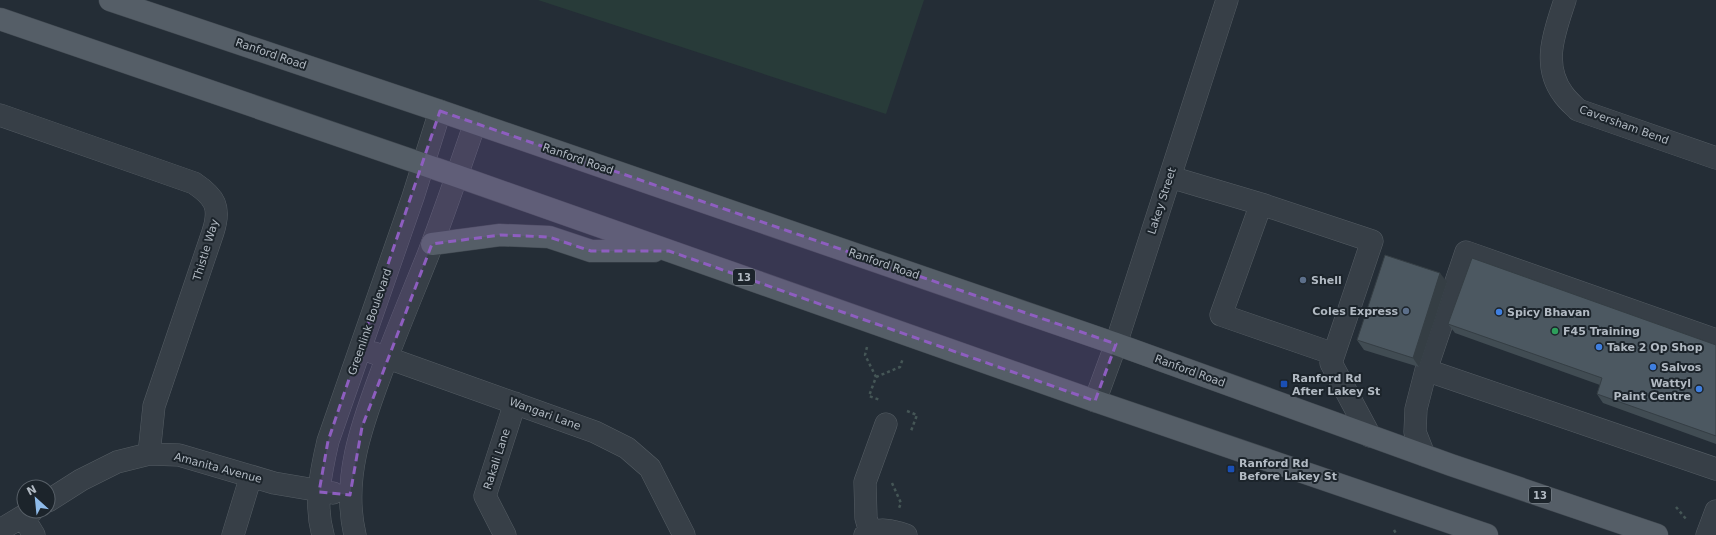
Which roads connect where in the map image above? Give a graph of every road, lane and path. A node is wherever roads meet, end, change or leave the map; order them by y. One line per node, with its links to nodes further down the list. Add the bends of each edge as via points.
1 (110, 0): 5 (main road, Ranford Road / 13)
2 (1227, 0): 11 (street, Lakey Street)
3 (1565, 0): 8 (street, Caversham Bend, via 1552,39 1551,56 1553,73 1562,94 1578,110)
4 (0, 18): 9 (main road, 13)
5 (440, 111): 7 (main road, Ranford Road / 13); 9 (street, Greenlink Boulevard)
6 (0, 115): 27 (street, Thistle Way, via 194,183 207,192 216,205 217,219 213,232 154,406)
7 (475, 123): 10 (street); 16 (main road, Ranford Road / 13)
8 (1716, 158)
9 (424, 164): 10 (main road, 13); 17 (street, Greenlink Boulevard)
10 (457, 176): 13 (street); 14 (main road, 13)
11 (1170, 177): 12 (street); 16 (street, Lakey Street)
12 (1261, 204): 18 (street, via 1372,241); 18 (street, via 1221,315)
13 (432, 244): 14 (main road, via 500,235 548,237 591,251); 19 (street)
14 (669, 251): 23 (main road, 13)
15 (1716, 340): 21 (street, via 1466,252)
16 (1116, 344): 23 (street, Lakey Street); 26 (main road, Ranford Road / 13)
17 (361, 348): 19 (street, Wangari Lane); 31 (street, Greenlink Boulevard, via 328,441)
18 (1334, 354): 26 (street, via 1331,363)
19 (387, 357): 24 (street, Wangari Lane); 32 (street, via 360,434)
20 (904, 358): 22 (path, via 900,367)
21 (1426, 370): 28 (street, via 1416,409 1415,432); 29 (street)
22 (876, 377)
23 (1095, 401): 46 (main road, 13)
24 (515, 403): 42 (street, Rakali Lane, via 485,496); 43 (street, Wangari Lane, via 595,432 627,448 650,468)
25 (886, 424): 38 (street, via 865,482)
26 (1370, 436): 28 (main road, Ranford Road / 13)
27 (149, 454): 30 (street, Amanita Avenue, via 180,455); 33 (street, Amanita Avenue, via 117,462)
28 (1424, 456): 47 (main road, Ranford Road / 13)
29 (1716, 470)
30 (252, 476): 31 (street, Amanita Avenue); 39 (street)
31 (319, 492): 32 (street, Amanita Avenue); 40 (street, Greenlink Boulevard)
32 (350, 495): 41 (street)
33 (56, 496)
34 (1716, 511): 48 (street)
35 (30, 521): 36 (street)
36 (0, 530)
37 (1394, 530): 45 (path)
38 (868, 534): 44 (street, via 886,530)
39 (232, 535)
40 (323, 535)
41 (355, 535)
42 (505, 535)
43 (684, 535)
44 (906, 535)
45 (1397, 535)
46 (1488, 535)
47 (1657, 535)
48 (1707, 535)

